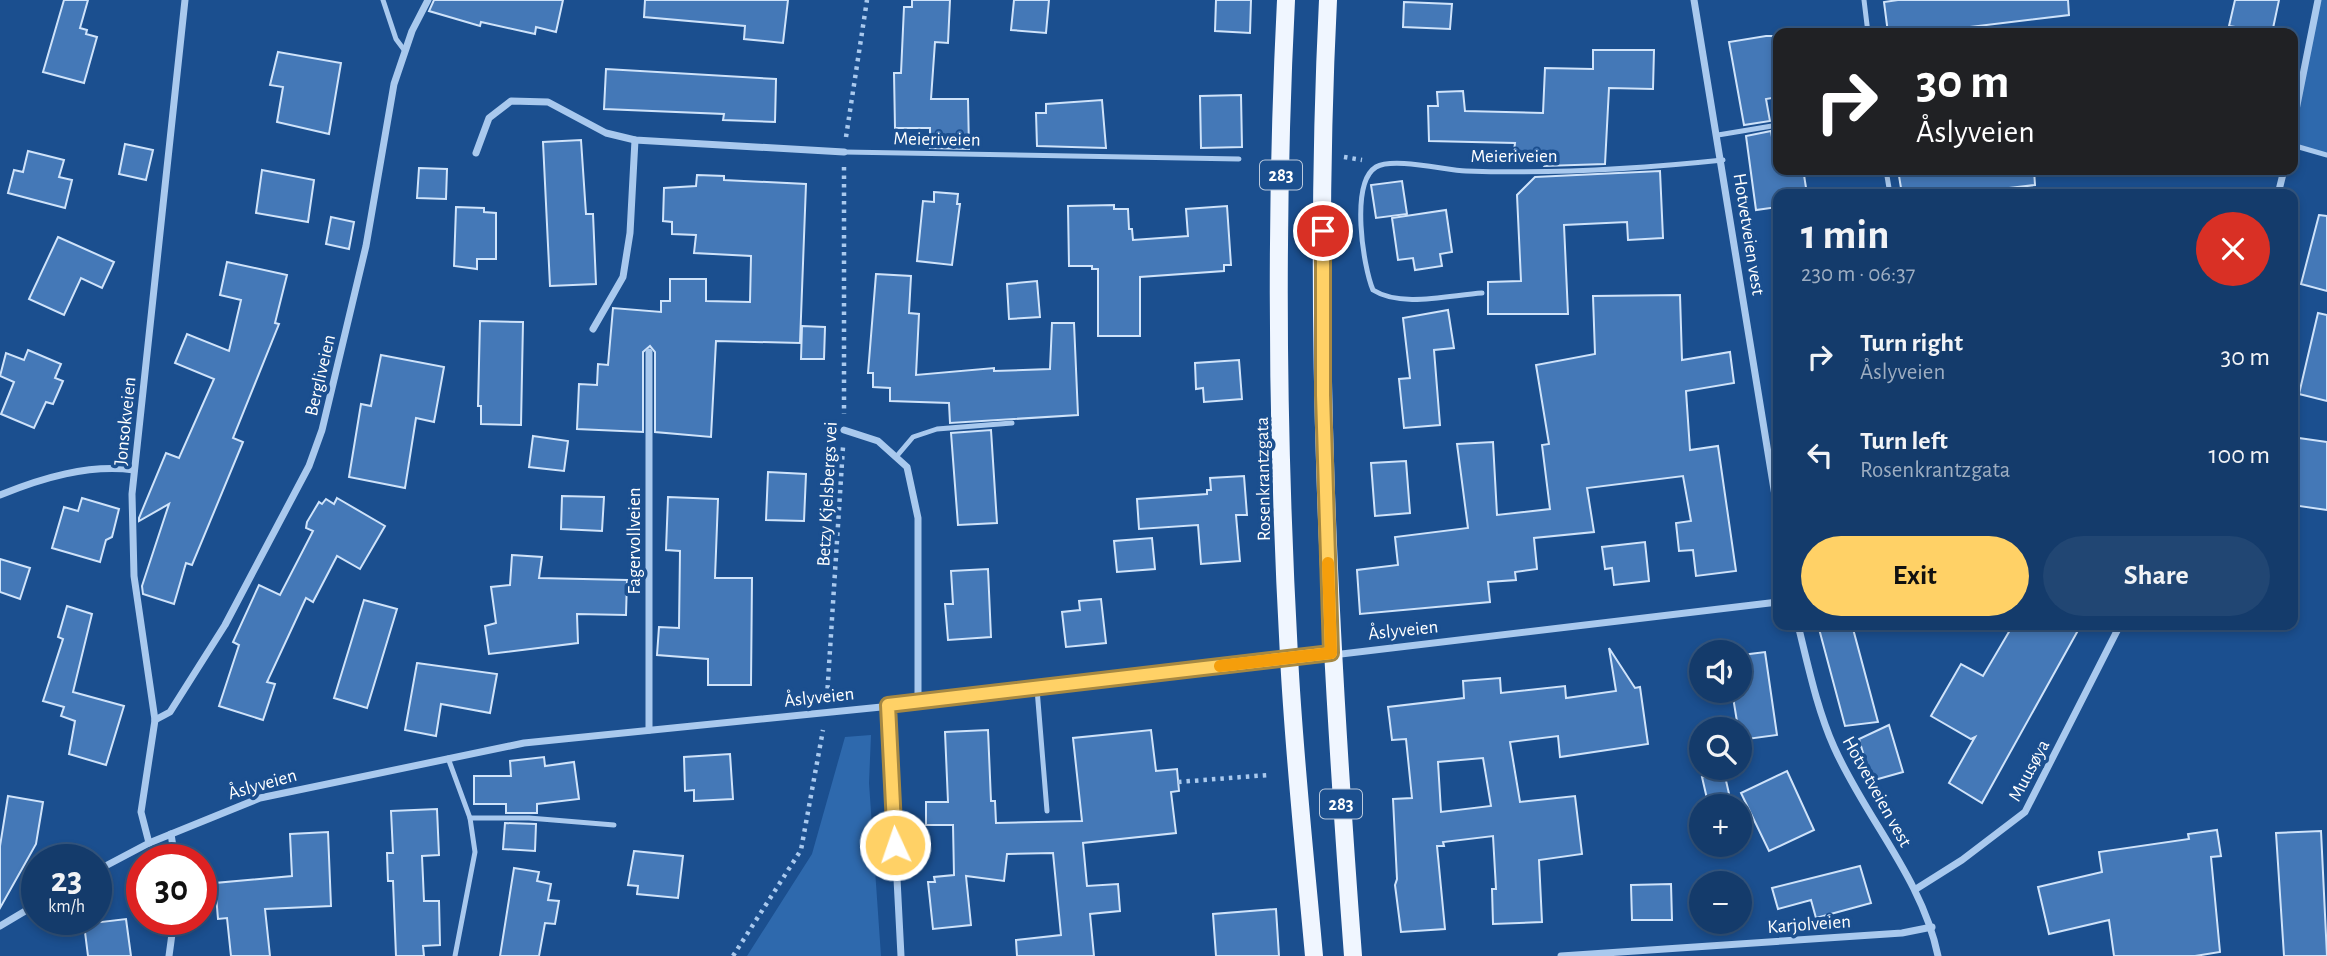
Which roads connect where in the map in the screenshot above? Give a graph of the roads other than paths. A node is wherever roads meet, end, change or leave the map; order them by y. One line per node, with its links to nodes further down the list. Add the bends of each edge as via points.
1 (185, 0): 27 (street, Jonsokveien)
2 (383, 0): 10 (lane, via 396,39)
3 (428, 0): 10 (street, Bergliveien)
4 (1286, 0): 34 (main road, Rosenkrantzgata / 283, via 1281,420)
5 (1328, 0): 33 (main road, 283, via 1323,368)
6 (1694, 0): 13 (street, Hotvetveien vest)
7 (1864, 0): 9 (lane)
8 (2318, 0): 11 (street)
9 (1867, 28)
10 (405, 51): 38 (street, Bergliveien, via 394,84 366,246 322,430 309,466 225,625 170,712)
11 (2298, 100)
12 (1773, 126): 13 (lane)
13 (1718, 135): 20 (street, Hotvetveien vest)
14 (635, 140): 16 (street, Meieriveien); 17 (street, Meieriveien, via 606,133 548,102 511,101 489,118); 22 (street, via 623,277)
15 (2298, 147): 18 (lane)
16 (844, 152): 19 (lane, Meieriveien)
17 (476, 153)
18 (2327, 155)
19 (1239, 159)
20 (1723, 160): 21 (lane, Meieriveien, via 1527,172 1388,164 1375,168 1366,179 1360,217 1373,290 1405,298); 28 (street, Hotvetveien vest)
21 (1482, 293)
22 (593, 329)
23 (649, 352): 39 (street, Fagervollveien)
24 (1012, 422): 26 (lane, via 937,429 913,437)
25 (844, 430): 26 (street, via 877,441)
26 (896, 457): 36 (street, via 907,467 918,518)
27 (134, 470): 29 (street, via 108,467 35,481); 38 (street, Jonsokveien, via 134,576)
28 (1773, 482)
29 (0, 495)
30 (1773, 603): 33 (street, Åslyveien)
31 (1799, 630): 48 (street, Hotvetveien vest, via 1834,747)
32 (2117, 630): 48 (street, Muusøya, via 2025,812)
33 (1331, 653): 34 (street, Åslyveien); 57 (main road, 283)
34 (1289, 657): 35 (street, Åslyveien); 56 (main road, Rosenkrantzgata / 283)
35 (1037, 689): 36 (street, Åslyveien); 41 (lane)
36 (918, 702): 37 (street, Åslyveien)
37 (888, 705): 39 (street, Åslyveien); 55 (street)
38 (155, 720): 45 (street, Jonsokveien, via 141,813)
39 (649, 730): 40 (street, Åslyveien, via 524,743)
40 (448, 758): 42 (lane); 44 (street, Åslyveien, via 260,797)
41 (1046, 811)
42 (470, 818): 43 (lane); 54 (lane, via 475,852)
43 (614, 825)
44 (172, 834): 45 (street, Åslyveien); 46 (street)
45 (149, 843): 47 (street, Åslyveien)
46 (173, 844)
47 (112, 863)
48 (1916, 889): 51 (street, Hotvetveien vest)
49 (21, 914): 50 (street)
50 (0, 926)
51 (1932, 927): 58 (street, Karjolveien, via 1902,933); 59 (street, Hotvetveien vest)
52 (172, 935): 53 (street)
53 (169, 956)
54 (455, 956)
55 (901, 956)
56 (1314, 956)
57 (1353, 956)
58 (1562, 956)
59 (1938, 956)

